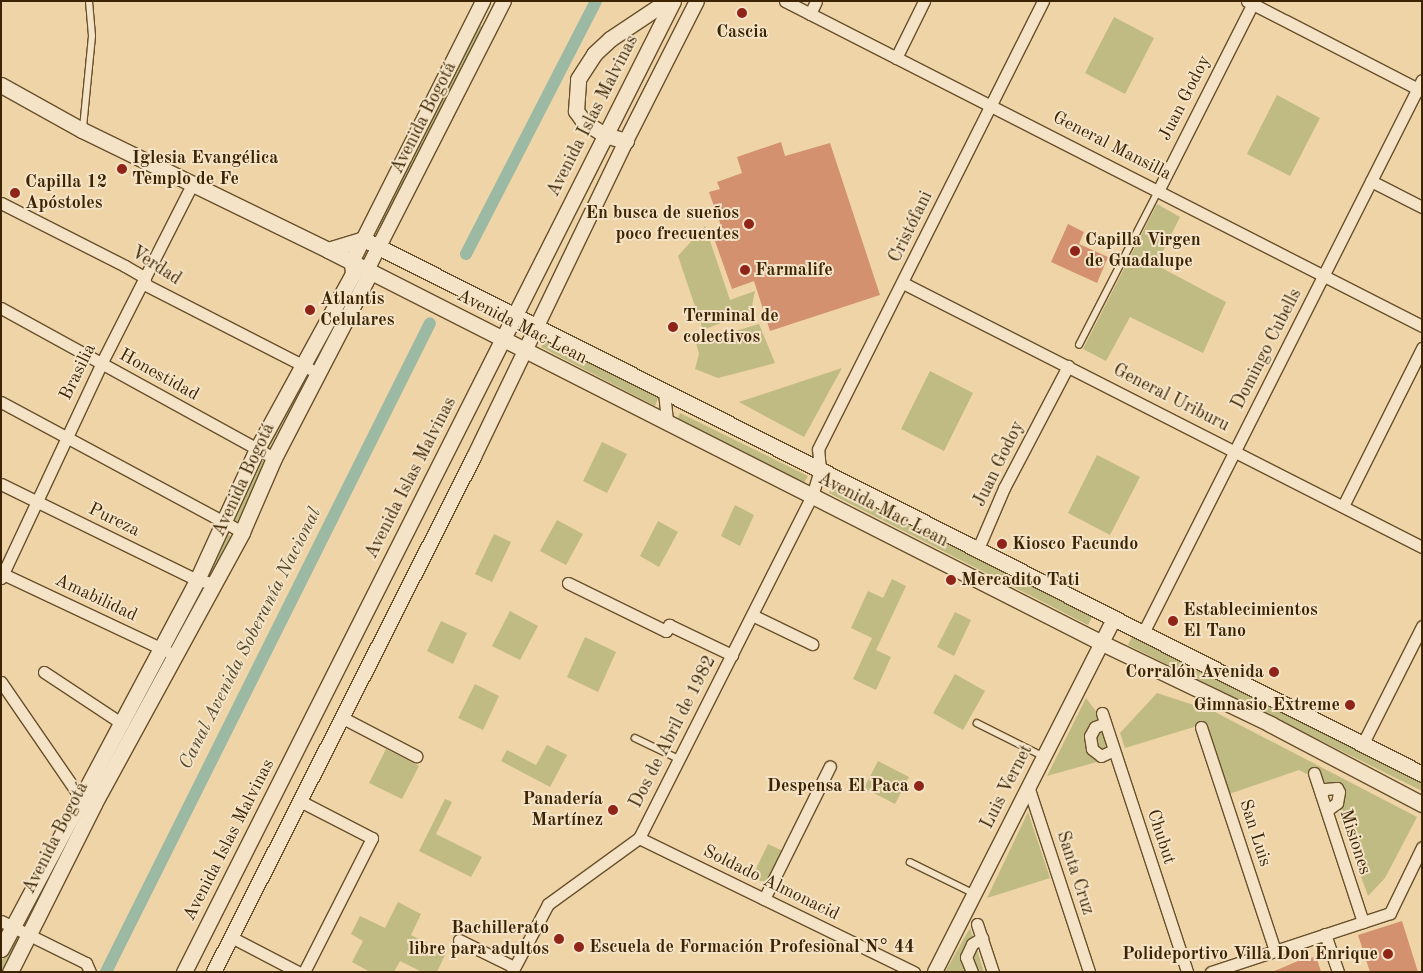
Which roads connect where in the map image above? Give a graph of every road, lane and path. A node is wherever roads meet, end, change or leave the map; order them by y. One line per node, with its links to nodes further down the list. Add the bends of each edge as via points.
1 (89, 1): 17 (lane, via 92,36)
2 (667, 1): 18 (main road, via 610,39 594,54 578,79 576,111 584,122)
3 (673, 1): 18 (main road, Avenida Islas Malvinas)
4 (697, 1): 19 (street)
5 (785, 1): 12 (street, General Mansilla)
6 (816, 1): 12 (street)
7 (924, 1): 13 (street)
8 (1043, 1): 16 (street, Cristófani)
9 (1252, 2): 15 (street); 22 (street, Juan Godoy)
10 (482, 4): 11 (street); 25 (street, Avenida Bogotá)
11 (501, 8): 26 (street, Avenida Bogotá)
12 (810, 14): 13 (street, General Mansilla)
13 (896, 58): 16 (street, General Mansilla)
14 (1, 85): 17 (main road, Avenida Mac Lean)
15 (1420, 86): 20 (street, Domingo Cubells)
16 (991, 103): 22 (street, General Mansilla); 32 (street, Cristófani)
17 (82, 130): 21 (main road, Avenida Mac Lean)
18 (605, 135): 19 (main road); 34 (main road, Avenida Islas Malvinas)
19 (626, 140): 36 (street)
20 (1371, 181): 24 (street); 30 (street, Domingo Cubells)
21 (193, 184): 27 (main road, Avenida Mac Lean); 31 (street, Brasilia)
22 (1159, 189): 30 (street, General Mansilla); 38 (lane, Juan Godoy)
23 (1, 203): 31 (street, Verdad)
24 (1422, 207)
25 (363, 239): 26 (main road, Avenida Mac Lean); 27 (main road); 28 (street, Avenida Bogotá)
26 (378, 248): 29 (street, Avenida Bogotá); 34 (main road, Avenida Mac Lean)
27 (328, 250): 28 (main road, Avenida Mac Lean)
28 (352, 262): 29 (main road, Avenida Mac Lean); 42 (main road, Avenida Bogotá, via 353,274)
29 (367, 270): 37 (main road, Avenida Mac Lean); 44 (main road, Avenida Bogotá, via 368,277)
30 (1324, 274): 35 (street, General Mansilla); 50 (street, Domingo Cubells)
31 (144, 277): 41 (street, Brasilia); 42 (street, Verdad, via 146,285)
32 (903, 283): 43 (street, General Uriburu); 52 (street, Cristófani, via 818,449)
33 (1, 308): 41 (street, Honestidad)
34 (512, 317): 36 (main road, Avenida Mac Lean); 37 (main road, Avenida Islas Malvinas)
35 (1422, 326)
36 (537, 328): 40 (street); 45 (main road, Avenida Mac Lean)
37 (502, 338): 40 (main road, Avenida Mac Lean); 113 (main road, Avenida Islas Malvinas)
38 (1079, 345)
39 (1422, 348): 56 (street)
40 (526, 350): 47 (main road, Avenida Mac Lean); 76 (street)
41 (102, 362): 48 (street, Brasilia); 49 (street, Honestidad)
42 (304, 366): 44 (street, Verdad); 49 (main road, Avenida Bogotá)
43 (1068, 366): 50 (street, General Uriburu); 60 (street, Juan Godoy, via 1004,488)
44 (318, 374): 51 (main road, Avenida Bogotá)
45 (664, 392): 47 (street); 52 (main road, Avenida Mac Lean)
46 (1, 402): 48 (street)
47 (667, 422): 54 (main road, Avenida Mac Lean)
48 (66, 436): 55 (street, Brasilia); 57 (street, via 73,443)
49 (257, 449): 51 (street, Honestidad); 57 (main road, Avenida Bogotá)
50 (1235, 451): 56 (street, General Uriburu); 68 (street, Domingo Cubells)
51 (274, 458): 58 (main road, Avenida Bogotá)
52 (820, 470): 54 (street, Dos de Abril de 1982); 60 (main road, Avenida Mac Lean)
53 (1, 484): 55 (street, Pureza)
54 (812, 496): 65 (street, Dos de Abril de 1982); 69 (main road, Avenida Mac Lean)
55 (36, 502): 61 (street, Brasilia); 62 (street, Pureza)
56 (1344, 506): 59 (street, General Uriburu)
57 (224, 524): 58 (street); 62 (main road, Avenida Bogotá)
58 (242, 532): 63 (main road, Avenida Bogotá)
59 (1422, 547)
60 (977, 551): 66 (main road, Avenida Mac Lean)
61 (2, 575): 71 (street, Amabilidad)
62 (197, 580): 63 (street, Pureza); 71 (main road, Avenida Bogotá)
63 (213, 583): 72 (main road, Avenida Bogotá)
64 (568, 583): 73 (street, via 666,631 669,625)
65 (752, 615): 70 (street); 73 (street, Dos de Abril de 1982)
66 (1114, 619): 68 (main road, Avenida Mac Lean); 69 (street, Luis Vernet)
67 (1422, 626): 81 (street)
68 (1143, 633): 81 (main road, Avenida Mac Lean)
69 (1102, 643): 84 (street, Luis Vernet); 93 (main road, Avenida Mac Lean, via 1270,724)
70 (812, 644)
71 (159, 647): 72 (street, Amabilidad); 77 (main road, Avenida Bogotá)
72 (176, 655): 91 (main road, Avenida Bogotá)
73 (732, 655): 85 (street, Dos de Abril de 1982)
74 (44, 672): 77 (street)
75 (1, 682): 91 (street)
76 (341, 717): 83 (street); 92 (street)
77 (121, 723): 91 (main road, Avenida Bogotá)
78 (977, 723): 84 (lane)
79 (1201, 727): 109 (street, San Luis)
80 (635, 738): 85 (lane)
81 (1363, 744): 88 (main road, Avenida Mac Lean)
82 (1114, 750): 82 (street, Chubut, via 1103,718 1090,736 1092,748 1102,756); 123 (street, Chubut)
83 (416, 756)
84 (1043, 756): 89 (street, Luis Vernet)
85 (679, 759): 95 (street, Dos de Abril de 1982)
86 (830, 766): 99 (street)
87 (1314, 772): 90 (street, Misiones)
88 (1422, 774)
89 (1028, 786): 98 (street, Luis Vernet); 122 (street, Santa Cruz)
90 (1321, 794): 94 (street, Misiones); 94 (street, via 1324,789 1337,788 1340,792 1337,803)
91 (87, 800): 101 (main road, Avenida Bogotá); 103 (main road, Avenida Bogotá)
92 (300, 801): 105 (street); 116 (street, via 372,838)
93 (1422, 804)
94 (1327, 810): 100 (street, Misiones)
95 (639, 838): 99 (street, Soldado Almonacid); 110 (street, Dos de Abril de 1982, via 548,904)
96 (1422, 848): 100 (street, via 1390,913)
97 (910, 862): 98 (lane)
98 (974, 894): 118 (street, Luis Vernet)
99 (764, 899): 117 (street, Soldado Almonacid)
100 (1363, 922): 104 (street)
101 (7, 924): 103 (street); 108 (main road, Avenida Bogotá)
102 (977, 924): 106 (street)
103 (29, 933): 111 (main road, Avenida Bogotá); 112 (street, via 86,963)
104 (1325, 934): 109 (street); 125 (street)
105 (232, 937): 114 (street); 115 (street)
106 (982, 938): 119 (street, via 972,944 966,956); 121 (street)
107 (459, 940): 110 (street)
108 (1, 949)
109 (1275, 951): 124 (street)
110 (513, 969)
111 (10, 972)
112 (90, 972)
113 (184, 972)
114 (214, 972)
115 (298, 972)
116 (304, 972)
117 (914, 972)
118 (935, 972)
119 (972, 972)
120 (986, 972): 121 (street)
121 (993, 972)
122 (1089, 972)
123 (1187, 972)
124 (1211, 972)
125 (1338, 972)

